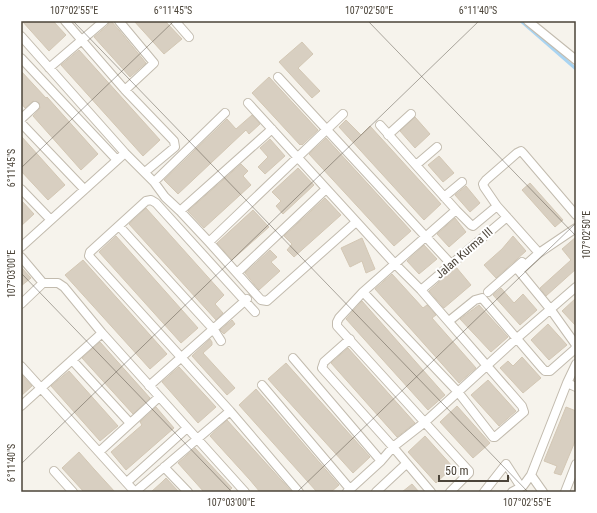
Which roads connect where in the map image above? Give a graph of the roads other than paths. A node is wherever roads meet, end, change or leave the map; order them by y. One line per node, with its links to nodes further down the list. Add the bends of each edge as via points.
1 (65, 21): 8 (street)
2 (104, 21): 8 (street)
3 (119, 21): 13 (street, via 154,63)
4 (175, 21): 7 (street)
5 (532, 22): 10 (street)
6 (21, 36): 11 (street)
7 (190, 37)
8 (82, 41): 11 (street); 13 (street)
9 (21, 58): 28 (street)
10 (576, 60)
11 (49, 68): 26 (street)
12 (278, 77): 23 (street)
13 (125, 90): 30 (street, via 174,144 173,148)
14 (248, 103): 22 (street)
15 (35, 106): 19 (street)
16 (225, 113): 31 (street)
17 (342, 114): 23 (street)
18 (411, 114): 24 (street)
19 (21, 119)
20 (21, 123): 34 (street)
21 (380, 125): 24 (street)
22 (272, 129): 27 (street); 41 (street)
23 (327, 129): 27 (street); 48 (street)
24 (388, 135): 29 (street)
25 (437, 147): 29 (street)
26 (125, 152): 28 (street); 30 (street)
27 (297, 158): 35 (street); 49 (street)
28 (116, 160): 34 (street)
29 (416, 166): 37 (street)
30 (145, 172): 31 (street)
31 (154, 182): 36 (street)
32 (462, 182): 37 (street)
33 (21, 189): 44 (street)
34 (84, 189): 44 (street)
35 (326, 189): 45 (street); 55 (street)
36 (165, 197): 38 (street); 41 (street)
37 (444, 197): 40 (street)
38 (156, 203): 46 (street, via 146,201); 62 (street)
39 (497, 206): 40 (street, via 474,226); 42 (street, via 483,184 521,151); 43 (street)
40 (456, 210): 48 (street)
41 (180, 211): 49 (street)
42 (576, 215)
43 (507, 217): 51 (street); 54 (street, Jalan Kurma III)
44 (50, 220): 50 (street)
45 (356, 222): 53 (street); 61 (street, via 267,301)
46 (119, 226): 67 (street); 72 (street, via 90,252 89,256)
47 (576, 228): 51 (street)
48 (426, 236): 53 (street); 54 (street)
49 (209, 242): 55 (street)
50 (21, 246)
51 (538, 251): 60 (street); 64 (street, via 519,271)
52 (21, 257): 56 (street)
53 (395, 264): 58 (street); 59 (street)
54 (452, 264): 58 (street, Jalan Kurma III)
55 (237, 273): 61 (street)
56 (43, 283): 63 (street); 68 (street, via 58,283 64,287)
57 (576, 287): 64 (street)
58 (421, 290): 66 (street)
59 (364, 292): 70 (street, via 337,322); 83 (street)
60 (488, 292)
61 (254, 294): 62 (street)
62 (244, 302): 65 (street); 67 (street)
63 (21, 304)
64 (550, 310): 69 (street); 69 (street, via 576,345 575,349 550,371 545,371)
65 (255, 312)
66 (449, 322): 69 (street, via 475,300 482,298); 77 (street)
67 (214, 330): 71 (street); 72 (street)
68 (102, 333): 74 (street); 80 (street)
69 (516, 339): 77 (street)
70 (350, 340): 87 (street); 91 (street, via 324,362 322,368)
71 (221, 341)
72 (181, 357): 80 (street); 86 (street)
73 (293, 358): 93 (street)
74 (72, 360): 82 (street); 88 (street)
75 (576, 364): 78 (street)
76 (21, 366): 82 (street)
77 (488, 366): 83 (street); 83 (street, via 522,406 524,412 493,437)
78 (567, 383): 81 (street); 98 (street)
79 (262, 385): 101 (street)
80 (149, 386): 84 (street)
81 (576, 387)
82 (40, 388): 85 (street); 92 (street)
83 (458, 392): 87 (street)
84 (159, 397): 88 (street); 89 (street)
85 (21, 406)
86 (230, 410): 90 (street); 106 (street)
87 (425, 422): 91 (street); 109 (street, via 469,471 469,474)
88 (130, 423): 92 (street)
89 (187, 428): 90 (street); 99 (street)
90 (197, 439): 96 (street); 102 (street)
91 (393, 447): 93 (street); 94 (street)
92 (99, 452): 99 (street)
93 (381, 461): 101 (street)
94 (406, 464): 107 (street); 108 (street)
95 (576, 464): 113 (street)
96 (164, 467): 104 (street); 105 (street)
97 (54, 471): 103 (street)
98 (531, 475): 100 (street); 112 (street)
99 (127, 482): 104 (street)
100 (523, 488): 110 (street, via 506,464); 111 (street)
101 (348, 490)
102 (243, 491)
103 (73, 492)
104 (135, 492)
105 (188, 492)
106 (299, 492)
107 (376, 492)
108 (431, 492)
109 (450, 492)
110 (484, 492)
111 (512, 492)
112 (543, 492)
113 (565, 492)

